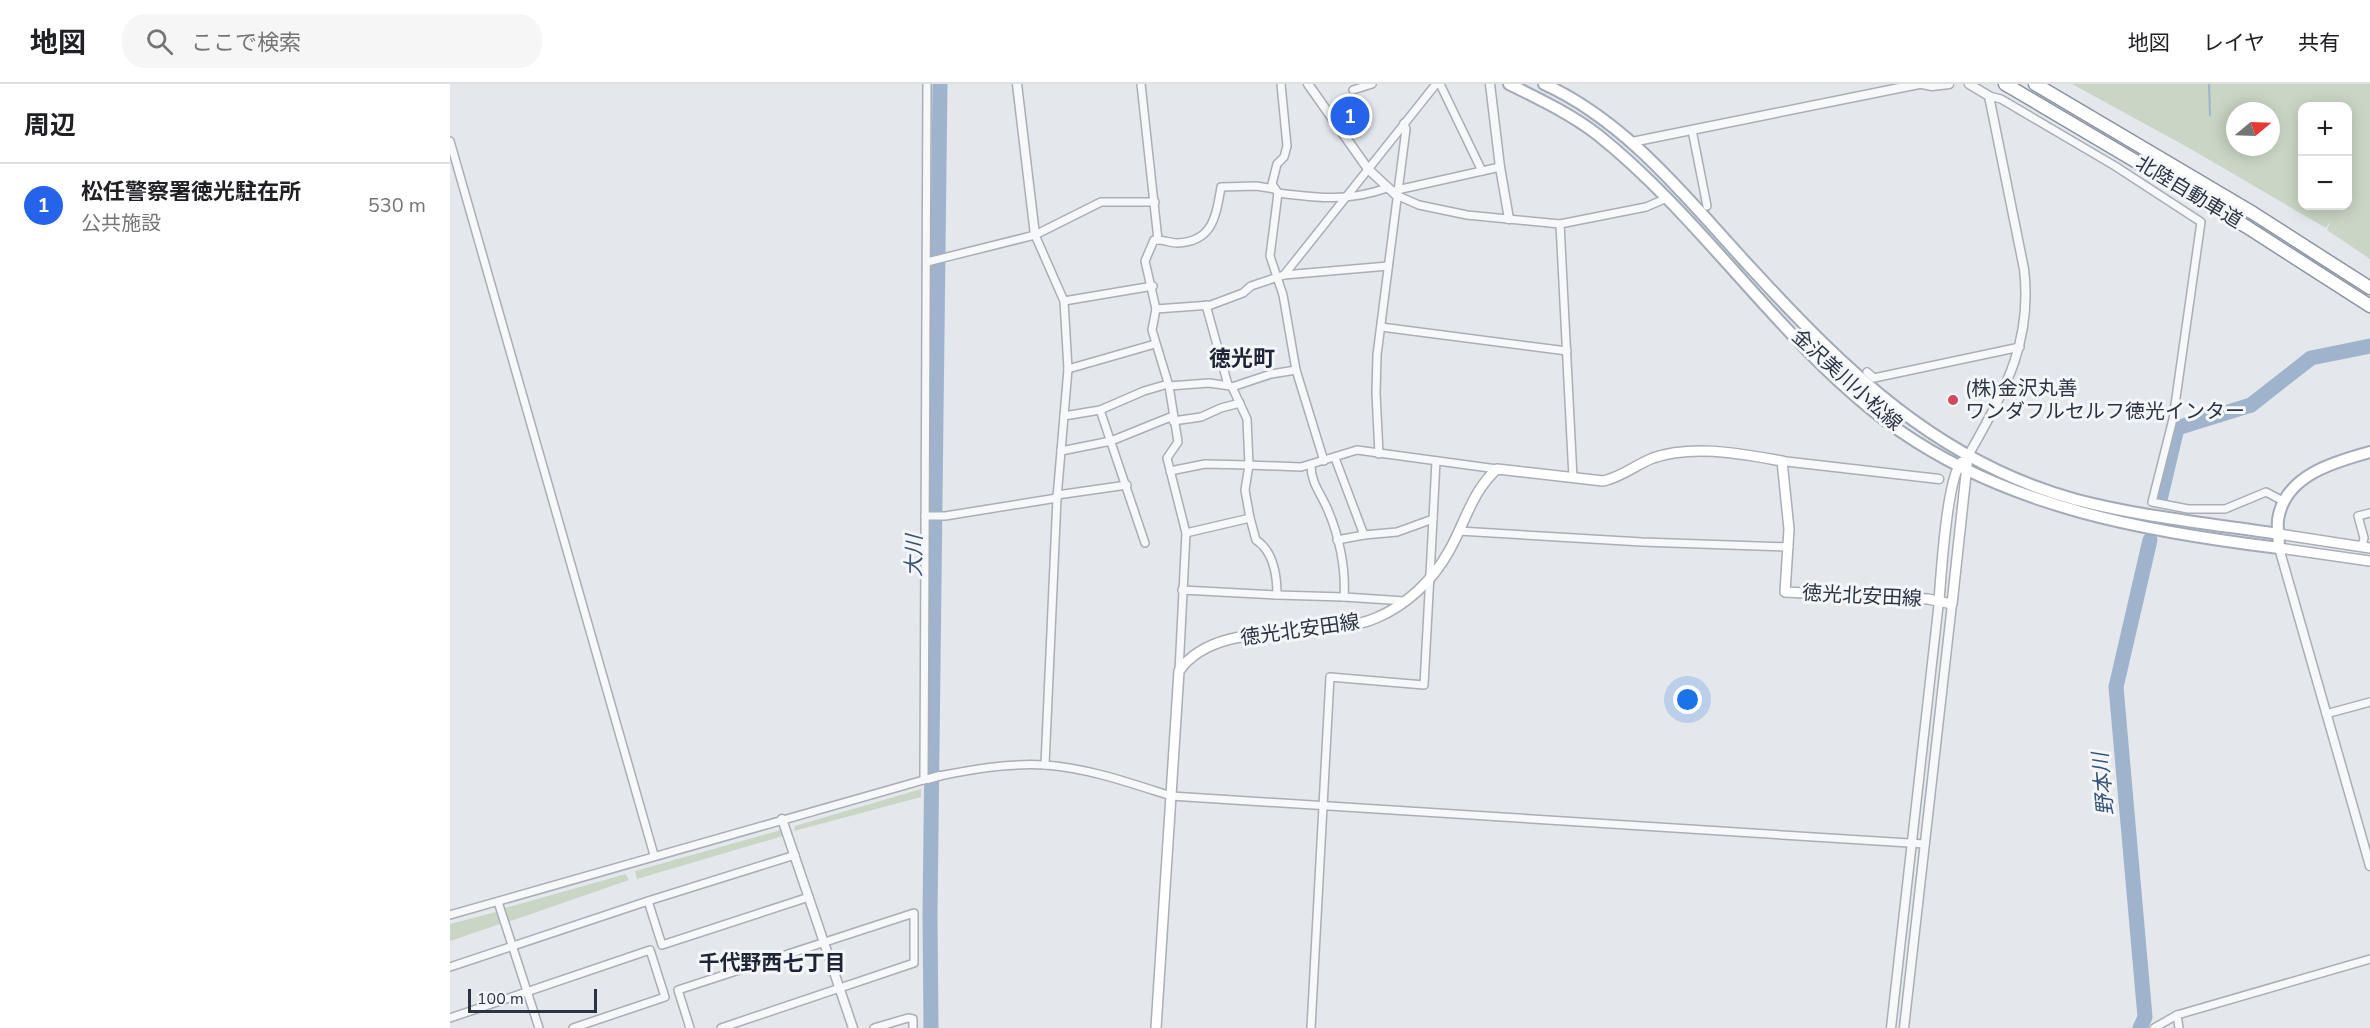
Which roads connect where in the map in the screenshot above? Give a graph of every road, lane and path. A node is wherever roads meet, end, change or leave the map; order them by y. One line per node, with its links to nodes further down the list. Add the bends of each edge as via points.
1 (927, 84): 37 (street)
2 (1017, 84): 35 (street)
3 (1141, 84): 31 (street)
4 (1281, 84): 27 (street, via 1287,146 1272,184)
5 (1308, 84): 24 (street)
6 (1372, 84): 17 (street)
7 (1438, 84): 19 (street); 25 (street)
8 (1491, 84): 23 (street)
9 (1509, 84): 29 (main road, 金沢美川小松線, via 1596,133)
10 (1545, 84): 22 (main road, 金沢美川小松線)
11 (1921, 84): 16 (street); 20 (street)
12 (1949, 84): 16 (street)
13 (1969, 84): 18 (street)
14 (2005, 84): 44 (highway, 北陸自動車道, via 2227,215)
15 (2035, 84): 41 (highway, 北陸自動車道, via 2233,201)
16 (1932, 85)
17 (1353, 90)
18 (1989, 96): 48 (street, via 2025,275 2026,313); 77 (street, via 2001,99 2115,166 2201,222 2173,419 2152,502 2225,509 2266,492)
19 (1404, 123): 24 (street); 28 (street)
20 (1692, 130): 22 (street); 32 (street)
21 (450, 141): 110 (street)
22 (1632, 142): 63 (main road, 金沢美川小松線, via 1835,356 1899,411)
23 (1500, 167): 25 (street); 33 (street)
24 (1368, 169): 26 (street); 30 (street)
25 (1482, 171): 28 (street)
26 (1387, 188): 28 (street); 30 (street)
27 (1276, 191): 30 (street); 36 (street, via 1256,186 1221,187 1216,214 1201,238 1179,244); 39 (street, via 1270,255)
28 (1397, 192): 33 (street, via 1419,205); 38 (street)
29 (1667, 198): 34 (street, via 1646,207); 70 (main road, 金沢美川小松線, via 1822,363 1899,430)
30 (1344, 199): 39 (street)
31 (1155, 202): 35 (street, via 1101,202); 36 (street)
32 (1707, 206)
33 (1509, 219): 34 (street)
34 (1560, 224): 49 (street)
35 (1035, 235): 37 (street); 42 (street)
36 (1158, 240): 40 (street, via 1154,240 1145,261)
37 (929, 262): 79 (street)
38 (1388, 266): 39 (street); 46 (street)
39 (1281, 276): 43 (street); 51 (street)
40 (1153, 286): 42 (street); 45 (street)
41 (2370, 288)
42 (1064, 301): 50 (street)
43 (1206, 305): 45 (street); 54 (street)
44 (2370, 306)
45 (1156, 309): 47 (street, via 1152,330)
46 (1381, 327): 49 (street); 62 (street, via 1376,393)
47 (1155, 344): 50 (street); 53 (street)
48 (2020, 347): 52 (street, via 1874,378); 63 (street, via 2002,395)
49 (1567, 351): 73 (street)
50 (1068, 369): 57 (street)
51 (1296, 370): 54 (street); 65 (street)
52 (1868, 372)
53 (1168, 385): 54 (street); 56 (street); 58 (street)
54 (1230, 386): 55 (street)
55 (1240, 403): 58 (street, via 1201,417); 68 (street, via 1247,419)
56 (1100, 411): 57 (street); 59 (street)
57 (1064, 416): 60 (street)
58 (1173, 419): 59 (street); 72 (street, via 1178,442 1167,458)
59 (1111, 441): 60 (street); 75 (street)
60 (1061, 451): 76 (street)
61 (2370, 452): 77 (main road, via 2304,478)
62 (1379, 454): 64 (street, via 1357,450); 66 (street)
63 (1968, 456): 70 (main road, 徳光北安田線); 84 (main road, 金沢美川小松線, via 2076,499)
64 (1335, 458): 65 (street); 85 (street)
65 (1324, 461): 69 (street)
66 (1436, 461): 71 (street); 81 (street)
67 (1782, 461): 73 (main road, via 1713,452 1673,452 1617,478); 74 (street); 88 (main road, 徳光北安田線)
68 (1249, 465): 69 (street); 72 (street, via 1205,464); 80 (street, via 1245,490)
69 (1311, 465): 86 (street, via 1316,490 1329,511)
70 (1962, 468): 90 (main road, 金沢美川小松線, via 2074,512); 97 (main road, 徳光北安田線, via 1951,489); 98 (main road, 徳光北安田線)
71 (1497, 469): 73 (main road); 82 (main road, 徳光北安田線, via 1480,488)
72 (1170, 471): 83 (street)
73 (1574, 478)
74 (1939, 479)
75 (1126, 485): 76 (street); 87 (street)
76 (1057, 497): 79 (street); 102 (street)
77 (2283, 501): 84 (main road)
78 (2370, 513): 89 (street, via 2358,516)
79 (929, 516): 104 (street)
80 (1250, 518): 83 (street); 94 (street, via 1256,540 1266,547 1277,579)
81 (1432, 519): 85 (street, via 1397,532); 92 (street)
82 (1459, 531): 88 (street); 92 (main road, 徳光北安田線)
83 (1186, 533): 93 (street)
84 (2279, 534): 89 (main road); 90 (main road)
85 (1364, 536): 86 (street)
86 (1336, 540): 95 (street, via 1346,574)
87 (1145, 543)
88 (1789, 547): 97 (main road, 徳光北安田線, via 1785,592)
89 (2366, 547)
90 (2279, 548): 91 (main road); 101 (street)
91 (2370, 561)
92 (1431, 579): 96 (main road, 徳光北安田線); 106 (street, via 1424,685 1330,677)
93 (1182, 590): 94 (street); 99 (street)
94 (1277, 595): 95 (street)
95 (1344, 597): 96 (street)
96 (1405, 601): 99 (main road, 徳光北安田線, via 1363,622 1216,642 1188,658)
97 (1939, 601): 98 (main road, 徳光北安田線); 108 (street)
98 (1952, 604): 109 (street)
99 (1179, 671): 105 (main road)
100 (2370, 702): 101 (street)
101 (2326, 714): 112 (street)
102 (1045, 765): 103 (street, via 977,768); 105 (street, via 1086,771)
103 (939, 776): 104 (street)
104 (926, 779): 107 (street)
105 (1171, 796): 106 (street); 132 (main road)
106 (1322, 806): 108 (street); 133 (street)
107 (782, 819): 110 (street); 111 (street)
108 (1911, 841): 109 (street); 134 (street)
109 (1925, 844): 135 (street)
110 (654, 855): 115 (street)
111 (795, 855): 113 (street); 114 (street)
112 (2370, 866)
113 (808, 897): 114 (street, via 662,945); 117 (street)
114 (648, 901): 118 (street)
115 (498, 902): 116 (street); 118 (street)
116 (450, 915)
117 (824, 943): 121 (street); 121 (street, via 914,914 914,963); 127 (street, via 678,990)
118 (512, 947): 120 (street); 122 (street)
119 (2370, 959): 123 (street)
120 (450, 967)
121 (840, 989): 128 (street); 129 (street)
122 (527, 992): 124 (street); 125 (street); 126 (street, via 650,950 665,997)
123 (2177, 1015): 136 (street); 137 (street)
124 (450, 1018)
125 (539, 1028)
126 (573, 1028)
127 (690, 1028)
128 (721, 1028)
129 (853, 1028)
130 (874, 1028): 131 (street, via 908,1018 913,1019)
131 (913, 1028)
132 (1156, 1028)
133 (1311, 1028)
134 (1891, 1028)
135 (1904, 1028)
136 (2154, 1028)
137 (2179, 1028)

